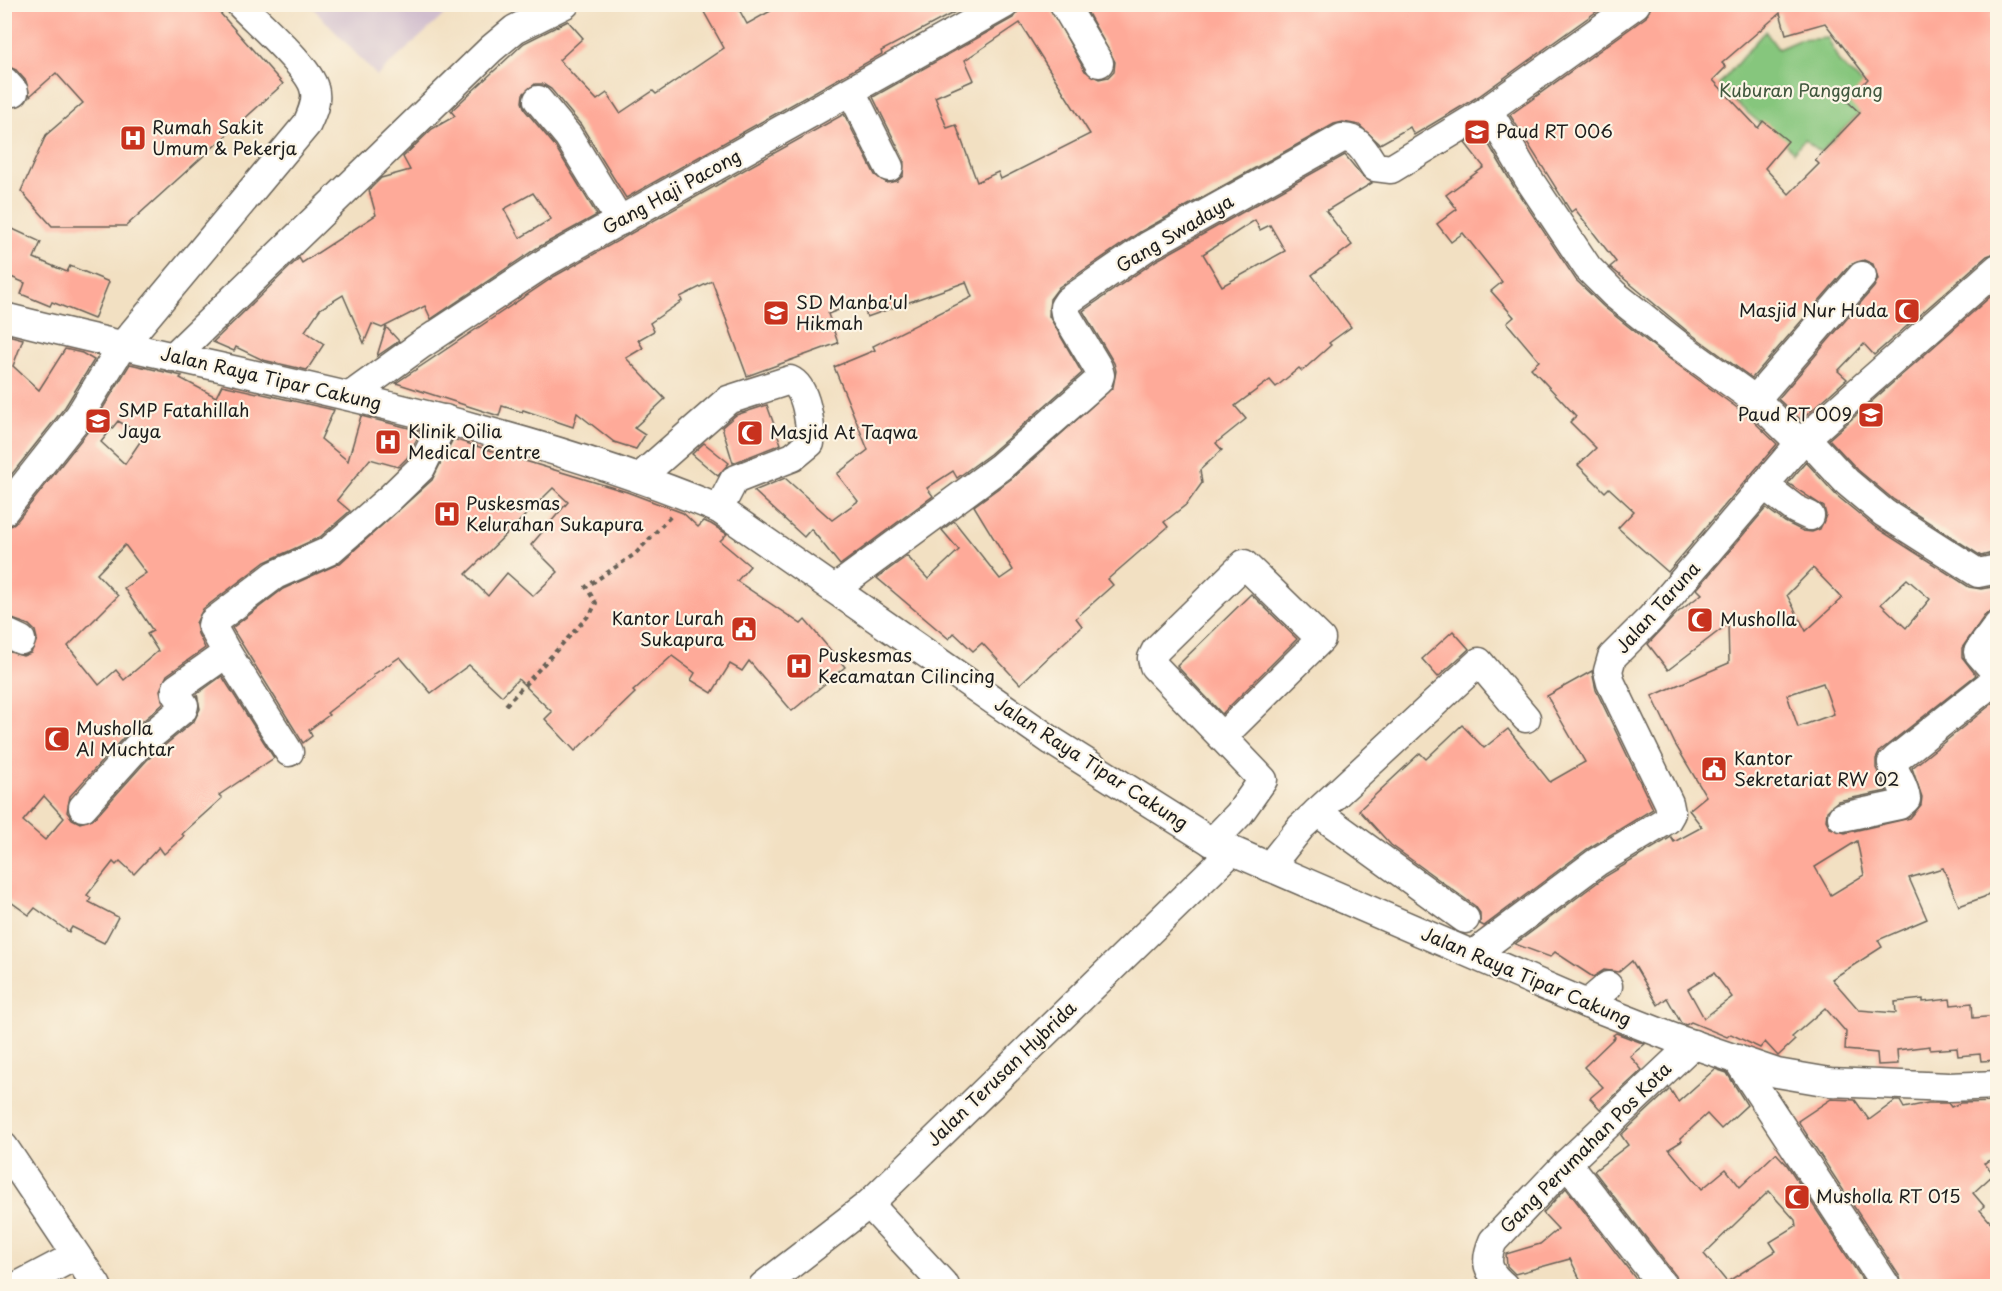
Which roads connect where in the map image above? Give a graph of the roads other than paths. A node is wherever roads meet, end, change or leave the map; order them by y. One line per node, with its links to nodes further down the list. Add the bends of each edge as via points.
1 (240, 4): 15 (street, via 305,72 315,88 314,109 307,124)
2 (565, 4): 16 (street, via 515,29 491,49)
3 (1005, 4): 7 (street, Gang Haji Pacong)
4 (1064, 4): 6 (street)
5 (1636, 4): 9 (street, Gang Swadaya)
6 (1099, 63)
7 (852, 93): 10 (street); 11 (street, Gang Haji Pacong)
8 (538, 100): 11 (street, via 568,136)
9 (1488, 110): 18 (street, via 1588,268 1677,344); 27 (street, Gang Swadaya, via 1391,170 1375,167 1360,145 1342,138 1148,246 1068,301 1065,313 1098,368 1098,381 1000,467)
10 (889, 167)
11 (620, 220): 17 (street, Gang Haji Pacong, via 546,262)
12 (1998, 268): 20 (street, Jalan Taruna)
13 (1862, 276): 18 (street)
14 (4, 317): 15 (street, Jalan Raya Tipar Cakung)
15 (122, 346): 16 (street, Jalan Raya Tipar Cakung); 24 (street, via 79,416)
16 (173, 357): 17 (street, Jalan Raya Tipar Cakung)
17 (350, 396): 19 (street, Jalan Raya Tipar Cakung)
18 (1755, 399): 20 (street)
19 (445, 419): 21 (street, Jalan Raya Tipar Cakung, via 566,452); 29 (street, via 422,468 390,498 329,551 275,574 213,622)
20 (1803, 441): 22 (street, Jalan Taruna); 26 (street, via 1884,513 1978,573)
21 (639, 478): 23 (street, Jalan Raya Tipar Cakung); 23 (street, via 728,400 795,381 800,388 810,443 793,457 734,480)
22 (1765, 486): 25 (street); 40 (street, Jalan Taruna, via 1612,657 1608,671 1611,683 1669,802 1671,813 1667,820 1597,862)
23 (719, 509): 27 (street, Jalan Raya Tipar Cakung)
24 (4, 511)
25 (1810, 516)
26 (1998, 569)
27 (836, 588): 37 (street, Jalan Raya Tipar Cakung, via 1052,741)
28 (1998, 625): 30 (street, via 1978,656)
29 (227, 652): 33 (street); 34 (street, via 177,688 183,709 136,748)
30 (1998, 677): 36 (street, via 1892,763 1906,799 1899,805)
31 (1526, 718): 35 (street, via 1479,662)
32 (1222, 736): 32 (street, via 1154,666 1152,658 1244,564 1322,639); 37 (street, Jalan Terusan Hybrida, via 1263,780)
33 (290, 752)
34 (83, 807)
35 (1317, 812): 38 (street); 39 (street)
36 (1842, 817)
37 (1222, 847): 38 (street, Jalan Raya Tipar Cakung); 48 (street, Jalan Terusan Hybrida)
38 (1269, 867): 40 (street, Jalan Raya Tipar Cakung)
39 (1466, 919)
40 (1474, 954): 42 (street, Jalan Raya Tipar Cakung)
41 (1608, 986): 42 (street)
42 (1587, 1004): 43 (street, Jalan Raya Tipar Cakung)
43 (1693, 1044): 44 (street, Jalan Raya Tipar Cakung); 47 (street, Gang Perumahan Pos Kota)
44 (1737, 1059): 45 (street, Jalan Raya Tipar Cakung, via 1777,1073 1830,1082); 56 (street)
45 (1998, 1085)
46 (4, 1147): 49 (street)
47 (1567, 1163): 54 (street, Gang Perumahan Pos Kota, via 1493,1241 1486,1257 1488,1268); 55 (street)
48 (869, 1204): 52 (street, Jalan Terusan Hybrida); 53 (street)
49 (75, 1256): 50 (street); 51 (street)
50 (18, 1287)
51 (98, 1287)
52 (763, 1287)
53 (945, 1287)
54 (1504, 1287)
55 (1664, 1287)
56 (1886, 1287)

